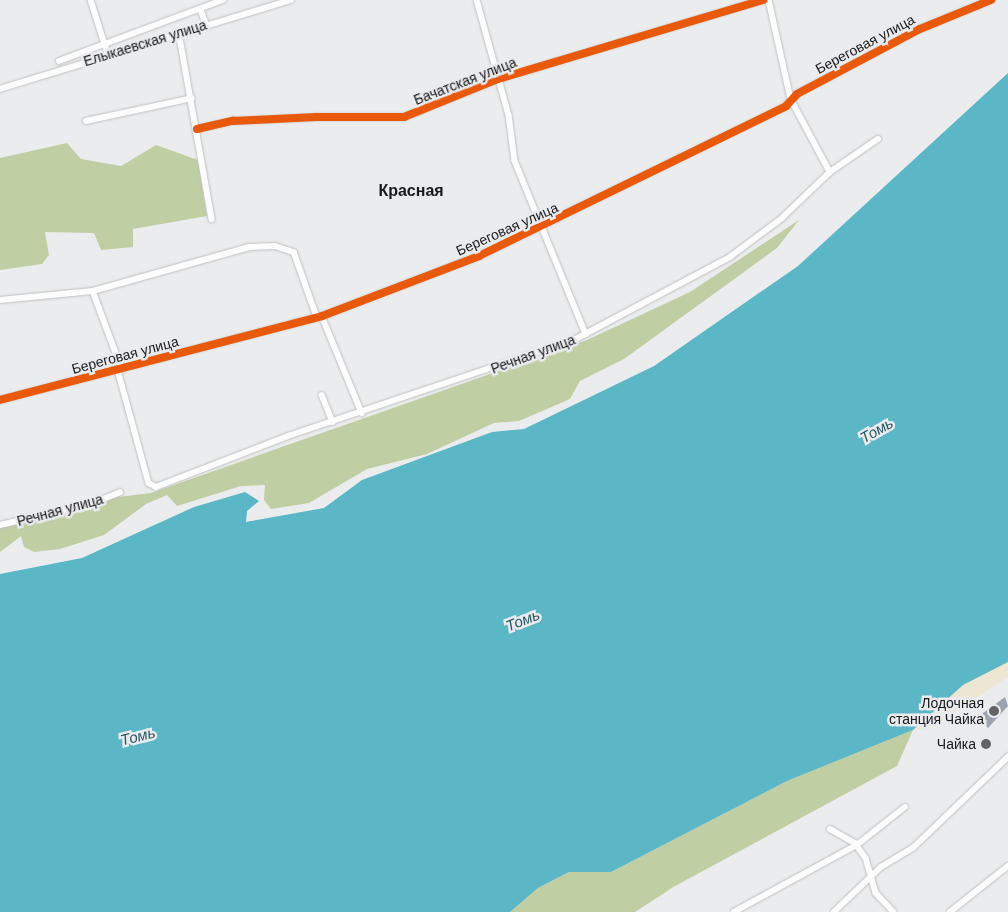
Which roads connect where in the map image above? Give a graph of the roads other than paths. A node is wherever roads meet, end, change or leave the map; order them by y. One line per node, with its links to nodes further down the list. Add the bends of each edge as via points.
1 (91, 0): 11 (street)
2 (223, 0): 8 (street)
3 (291, 0): 9 (street, Елыкаевская улица)
4 (477, 0): 14 (street)
5 (762, 0): 14 (street, Бачатская улица)
6 (768, 0): 17 (street)
7 (991, 0): 17 (street, Береговая улица, via 920,29)
8 (201, 10): 9 (street); 11 (street)
9 (206, 24): 10 (street, Елыкаевская улица)
10 (179, 32): 12 (street, Елыкаевская улица); 16 (street)
11 (105, 44): 12 (street); 13 (street)
12 (108, 54): 15 (street, Елыкаевская улица)
13 (59, 60)
14 (498, 79): 19 (street, Бачатская улица, via 404,117 317,116 233,121); 23 (street, via 509,115 515,161)
15 (0, 89)
16 (192, 98): 18 (street); 19 (street)
17 (791, 98): 21 (street); 23 (street, Береговая улица, via 786,106)
18 (86, 120)
19 (197, 129): 22 (street)
20 (878, 139): 21 (street, Речная улица)
21 (830, 172): 27 (street, Речная улица, via 781,219 730,257)
22 (212, 218)
23 (539, 228): 26 (street, Береговая улица); 27 (street)
24 (93, 291): 25 (street); 26 (street, via 250,247 275,246 294,252); 28 (street)
25 (0, 300)
26 (319, 316): 28 (street, Береговая улица); 31 (street)
27 (586, 334): 31 (street, Речная улица)
28 (120, 370): 30 (street, Береговая улица); 32 (street, Речная улица, via 149,483 156,487)
29 (322, 395): 32 (street)
30 (0, 400)
31 (362, 413): 32 (street, Речная улица)
32 (334, 422)
33 (120, 492): 34 (street, Речная улица, via 91,504)
34 (0, 525)
35 (1008, 757): 40 (street, via 913,848)
36 (905, 807): 38 (street)
37 (830, 829): 38 (street)
38 (857, 845): 40 (street); 41 (street)
39 (1008, 866): 44 (street)
40 (871, 878): 42 (street); 43 (street, via 876,892)
41 (734, 912)
42 (834, 912)
43 (894, 912)
44 (950, 912)

